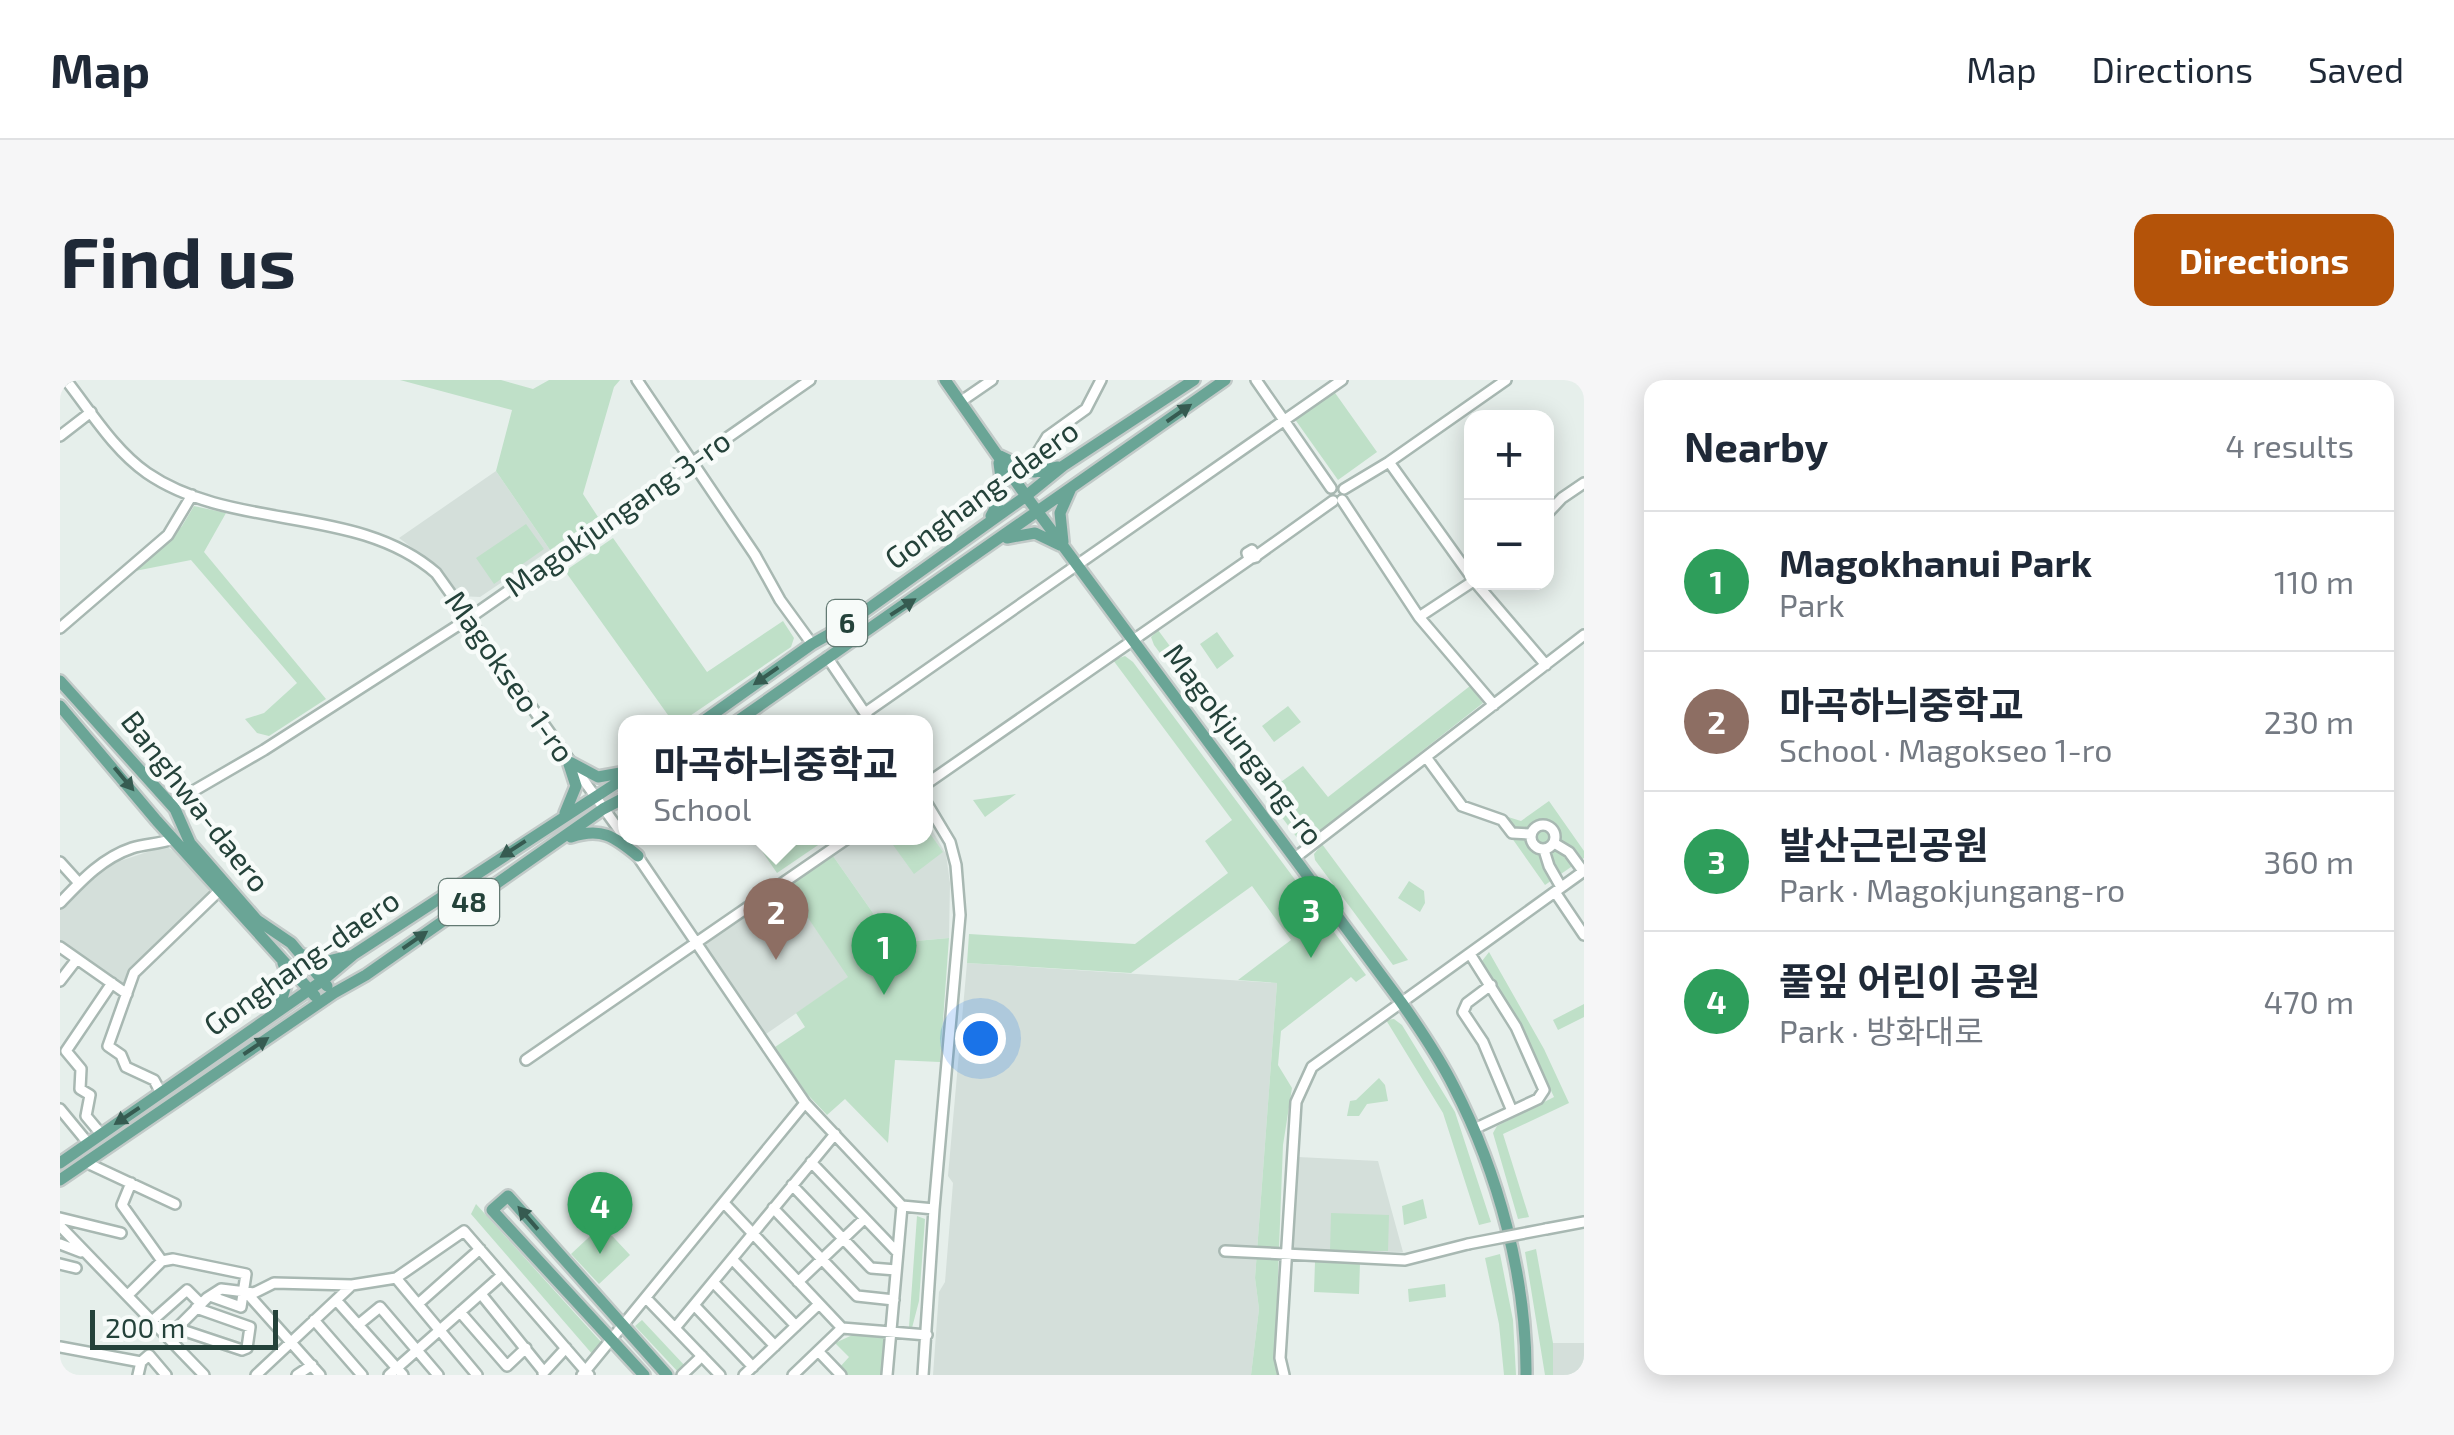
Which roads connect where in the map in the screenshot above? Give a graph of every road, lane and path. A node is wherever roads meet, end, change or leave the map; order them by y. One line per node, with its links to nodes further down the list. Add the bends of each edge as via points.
1 (66, 380): 13 (street, Magokseo 1-ro)
2 (636, 380): 18 (street)
3 (810, 380): 18 (street, Magokjungang 3-ro)
4 (945, 380): 12 (main road, Magokjungang-ro)
5 (992, 380): 12 (street)
6 (1101, 380): 20 (street, via 1086,409 1047,437)
7 (1194, 380): 19 (main road, Gonghang-daero / 6)
8 (1225, 380): 22 (main road, Gonghang-daero / 6, one-way to 8)
9 (1256, 380): 14 (street)
10 (1342, 380): 14 (street)
11 (1506, 380): 17 (street)
12 (960, 402): 16 (main road, Magokjungang-ro)
13 (91, 412): 15 (street); 23 (street, Magokseo 1-ro, via 128,458)
14 (1282, 421): 24 (street); 31 (street)
15 (60, 436)
16 (997, 454): 19 (main road, via 1033,472); 25 (main road, Magokjungang-ro); 28 (main road, via 1003,493)
17 (1388, 462): 24 (street); 32 (street)
18 (693, 464): 36 (street, Magokjungang 3-ro); 40 (street)
19 (1064, 466): 25 (main road, Gonghang-daero / 6)
20 (1034, 468)
21 (1584, 484): 26 (street)
22 (1072, 487): 27 (main road, Gonghang-daero / 6); 30 (main road, via 1060,513)
23 (192, 495): 36 (street, Magokseo 1-ro, via 406,550 436,573); 37 (street, via 168,535)
24 (1336, 495): 35 (street); 39 (street)
25 (1026, 496): 27 (main road, Magokjungang-ro); 28 (main road, Gonghang-daero / 6)
26 (1554, 506)
27 (1036, 510): 29 (main road, Gonghang-daero / 6); 30 (main road, Magokjungang-ro)
28 (989, 519): 40 (main road, Gonghang-daero / 6)
29 (998, 541): 30 (main road, via 1035,533); 41 (main road, Gonghang-daero / 6, one-way to 29)
30 (1064, 546): 31 (main road, Magokjungang-ro)
31 (1079, 566): 39 (main road, Magokjungang-ro); 49 (street)
32 (1464, 568)
33 (1464, 587): 35 (street)
34 (1481, 590): 42 (street)
35 (1420, 618): 44 (street)
36 (468, 619): 51 (street, Magokseo 1-ro); 56 (street, Magokjungang 3-ro)
37 (60, 628)
38 (1584, 635): 42 (street)
39 (1134, 640): 53 (street); 72 (main road, Magokjungang-ro)
40 (812, 644): 46 (main road, Gonghang-daero / 6, one-way to 46)
41 (827, 657): 47 (main road, Gonghang-daero / 6); 48 (street)
42 (1546, 665): 44 (street)
43 (60, 681): 56 (main road, Banghwa-daero)
44 (1494, 705): 50 (street)
45 (60, 706): 62 (main road, Banghwa-daero, one-way to 62)
46 (712, 715)
47 (746, 715)
48 (866, 715)
49 (872, 715)
50 (1426, 757): 61 (street, via 1462,806 1502,820 1512,832); 72 (street)
51 (568, 761): 52 (main road, via 598,777); 57 (street, Magokseo 1-ro); 59 (main road, via 576,792)
52 (618, 775)
53 (933, 779)
54 (618, 783): 57 (main road, Gonghang-daero)
55 (618, 799): 57 (main road, Gonghang-daero)
56 (171, 804): 83 (main road, Banghwa-daero, via 190,843 234,894)
57 (599, 804): 59 (main road, Gonghang-daero / 48); 60 (street, Magokseo 1-ro); 64 (main road, Gonghang-daero / 48)
58 (933, 814): 116 (street, via 950,842 960,915)
59 (564, 815): 84 (main road, Gonghang-daero / 48, one-way to 84)
60 (618, 829)
61 (1531, 834): 65 (street, via 1547,826); 70 (street, via 1534,846)
62 (173, 839): 75 (street, via 115,856); 77 (main road, Banghwa-daero)
63 (618, 839): 64 (main road, via 602,832)
64 (556, 842): 92 (main road, Gonghang-daero / 48, one-way to 64)
65 (1554, 843): 70 (street); 74 (street)
66 (625, 845): 71 (main road)
67 (630, 845): 71 (street, Magokseo 1-ro)
68 (632, 845): 71 (main road)
69 (838, 845): 80 (street)
70 (1544, 850): 76 (street)
71 (638, 856): 80 (street, Magokseo 1-ro)
72 (1296, 857): 94 (main road, Magokjungang-ro)
73 (60, 862): 75 (street)
74 (1584, 871): 76 (street)
75 (79, 882): 78 (street)
76 (1558, 889): 79 (street); 82 (street)
77 (220, 890): 86 (main road, Banghwa-daero); 93 (street, via 134,974)
78 (60, 903)
79 (1584, 935)
80 (697, 941): 97 (street); 99 (street, Magokseo 1-ro)
81 (60, 947): 85 (street)
82 (1470, 954): 90 (street); 94 (street)
83 (302, 955): 84 (main road, via 328,961); 88 (main road, Banghwa-daero)
84 (353, 955): 88 (main road, Gonghang-daero / 48)
85 (77, 959): 87 (street); 89 (street)
86 (282, 960): 91 (main road, Banghwa-daero); 96 (main road, via 288,977)
87 (60, 981)
88 (322, 981): 91 (main road, Gonghang-daero / 48); 92 (main road, Banghwa-daero)
89 (112, 983): 93 (street); 103 (street, via 66,1051 81,1069 80,1089 90,1095 86,1116)
90 (1492, 985): 101 (street, via 1463,1012); 101 (street, via 1544,1090)
91 (310, 990): 95 (main road, Banghwa-daero); 96 (main road, Gonghang-daero / 48)
92 (334, 993): 95 (main road, Gonghang-daero / 48)
93 (127, 994): 98 (street, via 108,1046 126,1067 154,1080)
94 (1401, 1002): 102 (main road, Magokjungang-ro); 128 (street, via 1318,1061 1302,1086)
95 (320, 1003): 107 (main road, Gonghang-daero / 48, one-way to 95)
96 (279, 1010): 98 (main road, Gonghang-daero / 48)
97 (526, 1060)
98 (161, 1093): 103 (main road, Gonghang-daero / 48, one-way to 103)
99 (805, 1103): 104 (street, Magokseo 1-ro); 112 (street)
100 (60, 1110): 105 (street)
101 (1512, 1111): 102 (street)
102 (1474, 1129): 198 (main road, Magokjungang-ro, via 1522,1301)
103 (101, 1134): 105 (main road, Gonghang-daero / 48)
104 (834, 1134): 108 (street); 114 (street, Magokseo 1-ro)
105 (88, 1143): 106 (main road, Gonghang-daero / 48)
106 (60, 1162)
107 (86, 1162): 109 (main road, Gonghang-daero / 48); 110 (street)
108 (811, 1162): 111 (street); 117 (street)
109 (60, 1180)
110 (131, 1183): 113 (street); 131 (street, via 122,1205)
111 (792, 1185): 115 (street); 122 (street)
112 (724, 1203): 121 (street); 144 (street)
113 (175, 1204)
114 (902, 1206): 116 (street); 126 (street)
115 (773, 1208): 121 (street); 130 (street)
116 (934, 1209): 162 (street)
117 (864, 1218): 122 (street); 126 (street)
118 (60, 1222): 120 (street); 127 (street)
119 (1584, 1222): 128 (street, bridge, via 1405,1260)
120 (121, 1233)
121 (752, 1233): 129 (street); 138 (street)
122 (843, 1239): 130 (street); 134 (street, via 871,1268)
123 (60, 1244): 127 (street)
124 (480, 1249): 135 (street); 136 (street, via 464,1231); 147 (street)
125 (1225, 1251): 128 (street)
126 (897, 1252): 134 (street)
127 (87, 1254): 142 (street)
128 (1285, 1254): 197 (street)
129 (732, 1259): 137 (street); 155 (street)
130 (822, 1259): 138 (street); 146 (street, via 857,1296)
131 (162, 1261): 140 (street, via 246,1274); 142 (street)
132 (60, 1263): 133 (street)
133 (76, 1268)
134 (896, 1270): 146 (street)
135 (502, 1275): 141 (street); 169 (street)
136 (396, 1278): 139 (street); 147 (street)
137 (713, 1282): 149 (street); 166 (street)
138 (798, 1282): 148 (street)
139 (352, 1285): 140 (street, via 274,1283); 145 (street)
140 (246, 1292): 143 (street, via 221,1289); 143 (street, via 241,1307); 165 (street)
141 (480, 1294): 151 (street); 168 (street)
142 (128, 1295): 152 (street)
143 (210, 1296): 150 (street)
144 (646, 1298): 156 (street); 158 (street)
145 (336, 1300): 153 (street); 154 (street)
146 (894, 1300): 161 (street)
147 (418, 1304): 160 (street)
148 (819, 1304): 155 (street); 159 (street)
149 (694, 1305): 158 (street); 175 (street)
150 (198, 1306): 152 (street, via 187,1290); 157 (street); 157 (street, via 250,1328 247,1348)
151 (460, 1312): 160 (street); 168 (street, via 507,1366)
152 (152, 1320): 163 (street)
153 (314, 1320): 165 (street); 185 (street)
154 (358, 1325): 170 (street, via 380,1307); 176 (street)
155 (796, 1326): 166 (street)
156 (623, 1327): 164 (street); 164 (main road, one-way to 164, via 508,1196 492,1210); 189 (main road)
157 (176, 1328): 163 (street)
158 (675, 1328): 172 (street)
159 (842, 1328): 161 (street); 171 (street)
160 (440, 1330): 170 (street); 187 (street)
161 (891, 1332): 162 (street); 195 (street)
162 (926, 1335): 196 (street)
163 (168, 1337): 181 (street)
164 (611, 1341): 178 (street); 188 (main road)
165 (292, 1342): 174 (street); 182 (street)
166 (774, 1346): 175 (street)
167 (60, 1347): 173 (street)
168 (526, 1348): 177 (street)
169 (566, 1348): 177 (street); 178 (street)
170 (417, 1350): 176 (street); 186 (street)
171 (818, 1351): 193 (street); 194 (street)
172 (702, 1356): 190 (street); 191 (street)
173 (141, 1362): 179 (street); 180 (street, via 149,1355)
174 (312, 1365): 183 (street); 184 (street)
175 (753, 1367): 192 (street)
176 (396, 1373)
177 (543, 1373)
178 (586, 1374)
179 (138, 1375)
180 (166, 1375)
181 (204, 1375)
182 (256, 1375)
183 (297, 1375)
184 (320, 1375)
185 (362, 1375)
186 (438, 1375)
187 (478, 1375)
188 (644, 1375)
189 (667, 1375)
190 (682, 1375)
191 (720, 1375)
192 (744, 1375)
193 (793, 1375)
194 (842, 1375)
195 (887, 1375)
196 (923, 1375)
197 (1284, 1375)
198 (1526, 1375)

